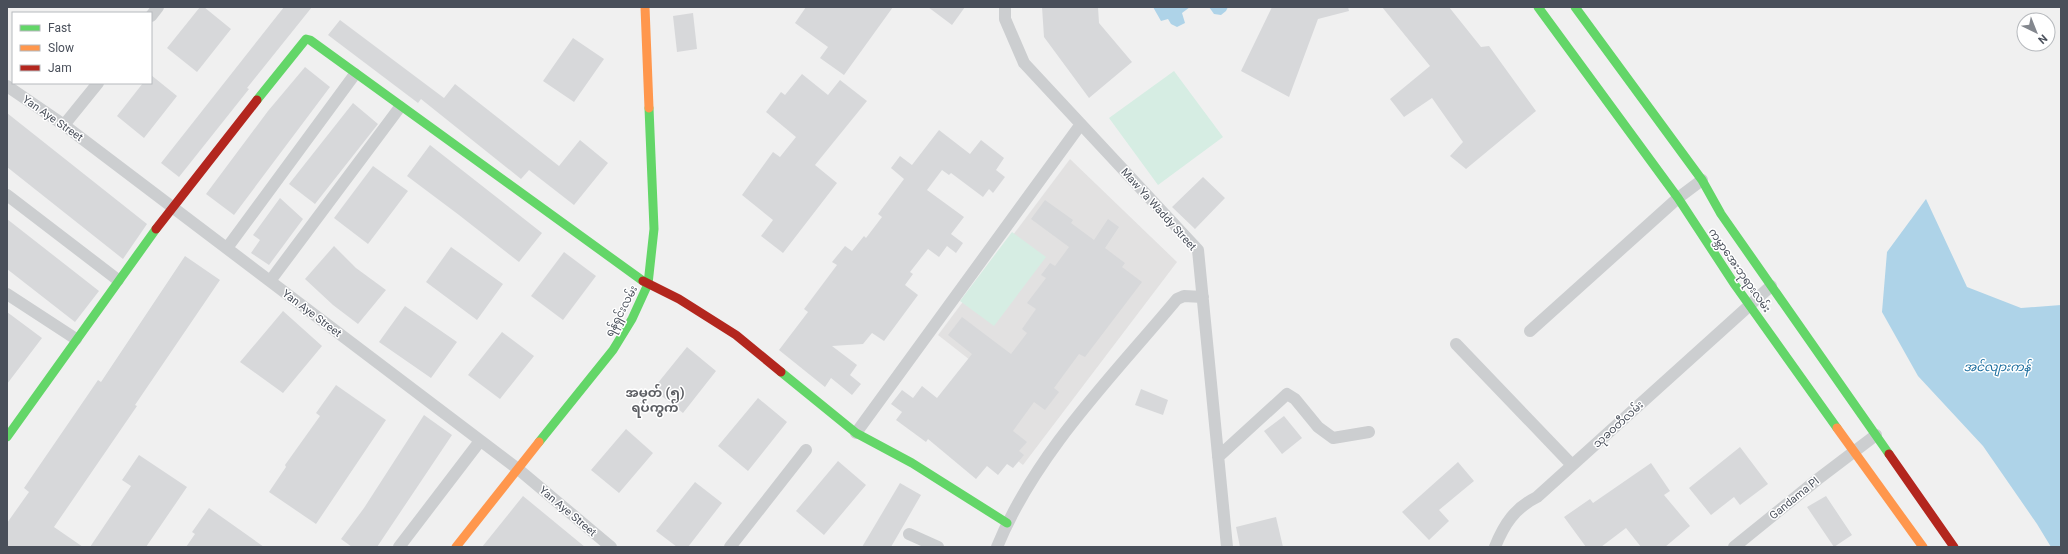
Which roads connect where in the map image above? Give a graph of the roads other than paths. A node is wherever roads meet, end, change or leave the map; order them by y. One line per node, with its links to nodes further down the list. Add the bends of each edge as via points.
1 (645, 7): 18 (main road, ရန်ရှင်းလမ်း, via 654,229)
2 (1006, 7): 9 (street, Maw Ya Waddy Street, via 1006,19 1024,63)
3 (1538, 7): 13 (main road, ကမ္ဘာအေးဘုရားလမ်း)
4 (1575, 7): 11 (main road, ကမ္ဘာအေးဘုရားလမ်း)
5 (355, 74): 8 (main road); 14 (main road, via 306,39); 15 (street)
6 (97, 84): 10 (street)
7 (8, 89): 10 (street, Yan Aye Street)
8 (400, 106): 17 (street); 18 (main road)
9 (1081, 124): 21 (street, Maw Ya Waddy Street, via 1198,250); 27 (street)
10 (64, 125): 14 (street, Yan Aye Street)
11 (1702, 180): 13 (street); 19 (main road, ကမ္ဘာအေးဘုရားလမ်း, via 1721,214)
12 (7, 195): 16 (street)
13 (1678, 198): 22 (main road, ကမ္ဘာအေးဘုရားလမ်း); 23 (street)
14 (172, 207): 15 (street, Yan Aye Street); 16 (main road)
15 (227, 248): 17 (street, Yan Aye Street)
16 (118, 280): 24 (main road)
17 (270, 281): 30 (street, Yan Aye Street)
18 (648, 284): 27 (main road, via 679,299 736,335); 35 (main road, ရန်ရှင်းလမ်း, via 632,319 613,350)
19 (1772, 286): 22 (street, သုခဝတီလမ်း); 28 (main road, ကမ္ဘာအေးဘုရားလမ်း)
20 (7, 294): 24 (street)
21 (1203, 297): 33 (street, Maw Ya Waddy Street); 36 (street, via 1184,296 1177,299 1050,450)
22 (1749, 305): 32 (main road, ကမ္ဘာအေးဘုရားလမ်း); 34 (street, သုခဝတီလမ်း)
23 (1530, 332)
24 (76, 339): 29 (main road)
25 (1456, 344): 34 (street)
26 (1369, 432): 33 (street, via 1333,438 1318,427 1295,399 1287,394)
27 (856, 433): 36 (main road, via 912,463)
28 (1876, 436): 32 (street, Gandama Pl); 48 (main road, ကမ္ဘာအေးဘုရားလမ်း)
29 (7, 437)
30 (480, 440): 35 (street, Yan Aye Street); 38 (street)
31 (806, 450): 41 (street)
32 (1854, 451): 46 (street, Gandama Pl); 47 (main road, ကမ္ဘာအေးဘုရားလမ်း)
33 (1218, 457): 44 (street, Maw Ya Waddy Street)
34 (1572, 465): 45 (street, သုခဝတီလမ်း, via 1537,497 1525,503 1512,515 1501,530)
35 (518, 469): 39 (main road, ရန်ရှင်းလမ်း); 40 (street, Yan Aye Street)
36 (1007, 523): 43 (street)
37 (910, 534): 42 (street)
38 (399, 547)
39 (456, 547)
40 (612, 547)
41 (730, 547)
42 (938, 547)
43 (997, 547)
44 (1227, 547)
45 (1495, 547)
46 (1734, 547)
47 (1923, 547)
48 (1954, 547)

